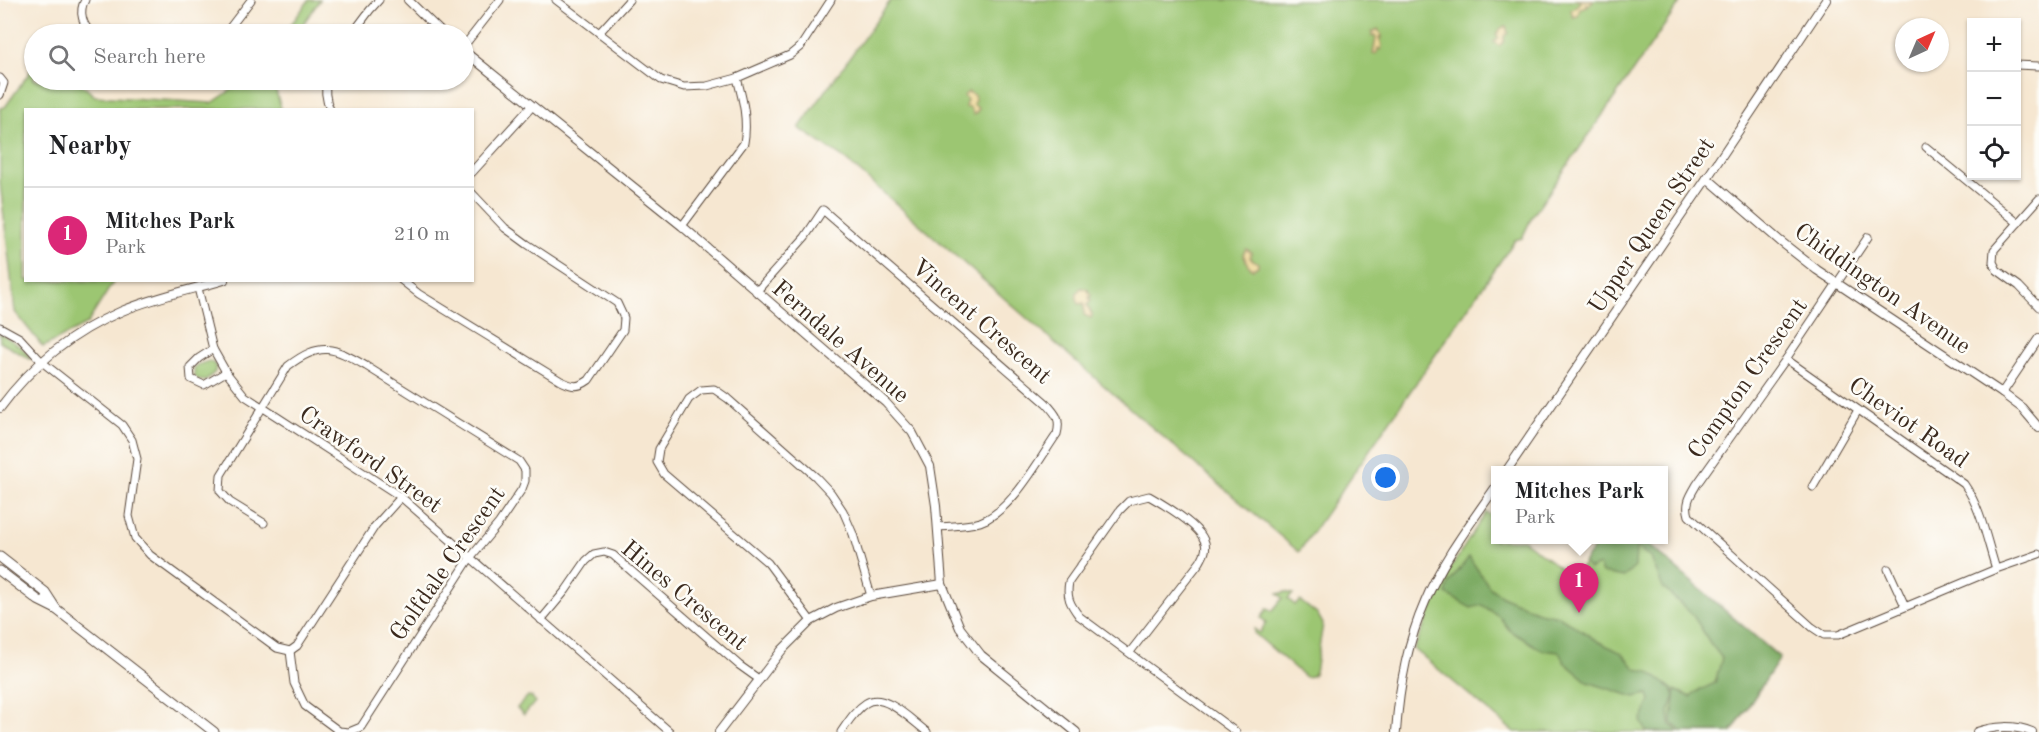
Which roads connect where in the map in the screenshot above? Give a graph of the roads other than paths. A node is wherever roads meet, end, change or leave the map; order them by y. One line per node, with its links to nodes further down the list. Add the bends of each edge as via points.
1 (85, 0): 10 (street, via 81,7)
2 (251, 0): 11 (street)
3 (379, 0): 12 (street)
4 (408, 0): 13 (street)
5 (500, 0): 14 (street)
6 (556, 0): 15 (street)
7 (629, 0): 15 (street)
8 (831, 0): 20 (street, via 790,56)
9 (1826, 0): 27 (street, Upper Queen Street)
10 (85, 24)
11 (233, 24)
12 (360, 24)
13 (433, 24)
14 (474, 33)
15 (599, 33): 20 (street, via 661,80 684,87)
16 (474, 59): 23 (street, Ferndale Avenue)
17 (2021, 65): 18 (street)
18 (2039, 66)
19 (0, 78): 22 (street, via 4,83)
20 (737, 78): 31 (street, via 745,108 744,143)
21 (326, 90): 24 (street)
22 (0, 95)
23 (532, 106): 26 (street); 31 (street, Ferndale Avenue)
24 (329, 108)
25 (1926, 147): 30 (street)
26 (474, 170)
27 (1707, 178): 35 (street, Chiddington Avenue, via 1780,241); 50 (street, Upper Queen Street)
28 (474, 195): 34 (street, via 505,228 617,303 624,318 623,330 589,380 572,387)
29 (2039, 200): 30 (street)
30 (2018, 223): 38 (street, via 1994,250 1993,262)
31 (682, 226): 37 (street, Ferndale Avenue)
32 (1868, 237): 35 (street, Compton Crescent)
33 (218, 282): 36 (street)
34 (404, 282)
35 (1838, 283): 42 (street, Compton Crescent); 45 (street, Chiddington Avenue)
36 (198, 288): 41 (street, Crawford Street); 43 (street, via 120,312 79,334)
37 (756, 292): 55 (street, Ferndale Avenue, via 886,403 912,432 930,466); 55 (street, Vincent Crescent, via 824,210 1058,417 1057,434 1006,506 979,522)
38 (2039, 307)
39 (0, 327): 43 (street, via 20,339)
40 (2039, 338): 45 (street)
41 (213, 349): 44 (street, Crawford Street); 44 (street, via 190,367 191,379 204,385)
42 (1786, 359): 48 (street, Cheviot Road); 64 (street, Compton Crescent, via 1696,484 1686,507 1689,516 1824,635 1838,635)
43 (42, 362): 46 (street); 68 (street, via 122,425 132,440 137,459 129,516 135,538 150,555 257,635)
44 (226, 372): 47 (street, Crawford Street, via 245,396)
45 (2002, 393): 49 (street, Chiddington Avenue)
46 (0, 408)
47 (263, 408): 53 (street, Crawford Street); 54 (street, Golfdale Crescent, via 221,475 220,491 230,502); 58 (street, Golfdale Crescent, via 288,366 303,354 323,348 343,353 519,461 525,470 522,489)
48 (1858, 410): 51 (street); 60 (street, Cheviot Road, via 1964,484 1978,512)
49 (2039, 428)
50 (1510, 466)
51 (1813, 487)
52 (1491, 494): 78 (street, via 1443,566 1425,601 1412,637)
53 (400, 497): 58 (street, Crawford Street); 68 (street, via 375,526 304,636)
54 (264, 522)
55 (938, 527): 62 (street, Ferndale Avenue)
56 (2039, 554): 60 (street, Compton Crescent)
57 (0, 557): 65 (main road, via 45,592)
58 (470, 558): 66 (street, Crawford Street); 68 (street, Golfdale Crescent, via 361,727 339,731 305,706 294,683)
59 (1888, 569): 64 (street)
60 (1995, 569): 64 (street, Compton Crescent)
61 (0, 571): 65 (main road)
62 (942, 584): 63 (street); 71 (street, Ferndale Avenue, via 960,628 981,655)
63 (871, 596): 67 (street); 67 (street, via 854,534 831,493 728,398 714,389 701,390 689,399 659,449 657,462 664,474 768,563)
64 (1905, 606)
65 (56, 609): 72 (main road)
66 (541, 620): 70 (street, Hines Crescent, via 586,561 604,552 613,555); 73 (street, Crawford Street)
67 (810, 621): 70 (street)
68 (290, 651)
69 (1130, 652): 69 (street, via 1206,551 1204,539 1196,530 1149,496 1129,501 1120,510 1069,582 1066,594 1079,616); 77 (street)
70 (760, 680): 74 (street)
71 (1073, 731)
72 (214, 732)
73 (670, 732)
74 (719, 732)
75 (841, 732): 76 (street, via 867,702 879,699)
76 (927, 732)
77 (1236, 732)
78 (1396, 732)
79 (1977, 732): 80 (street, via 2004,727)
80 (2032, 732)

